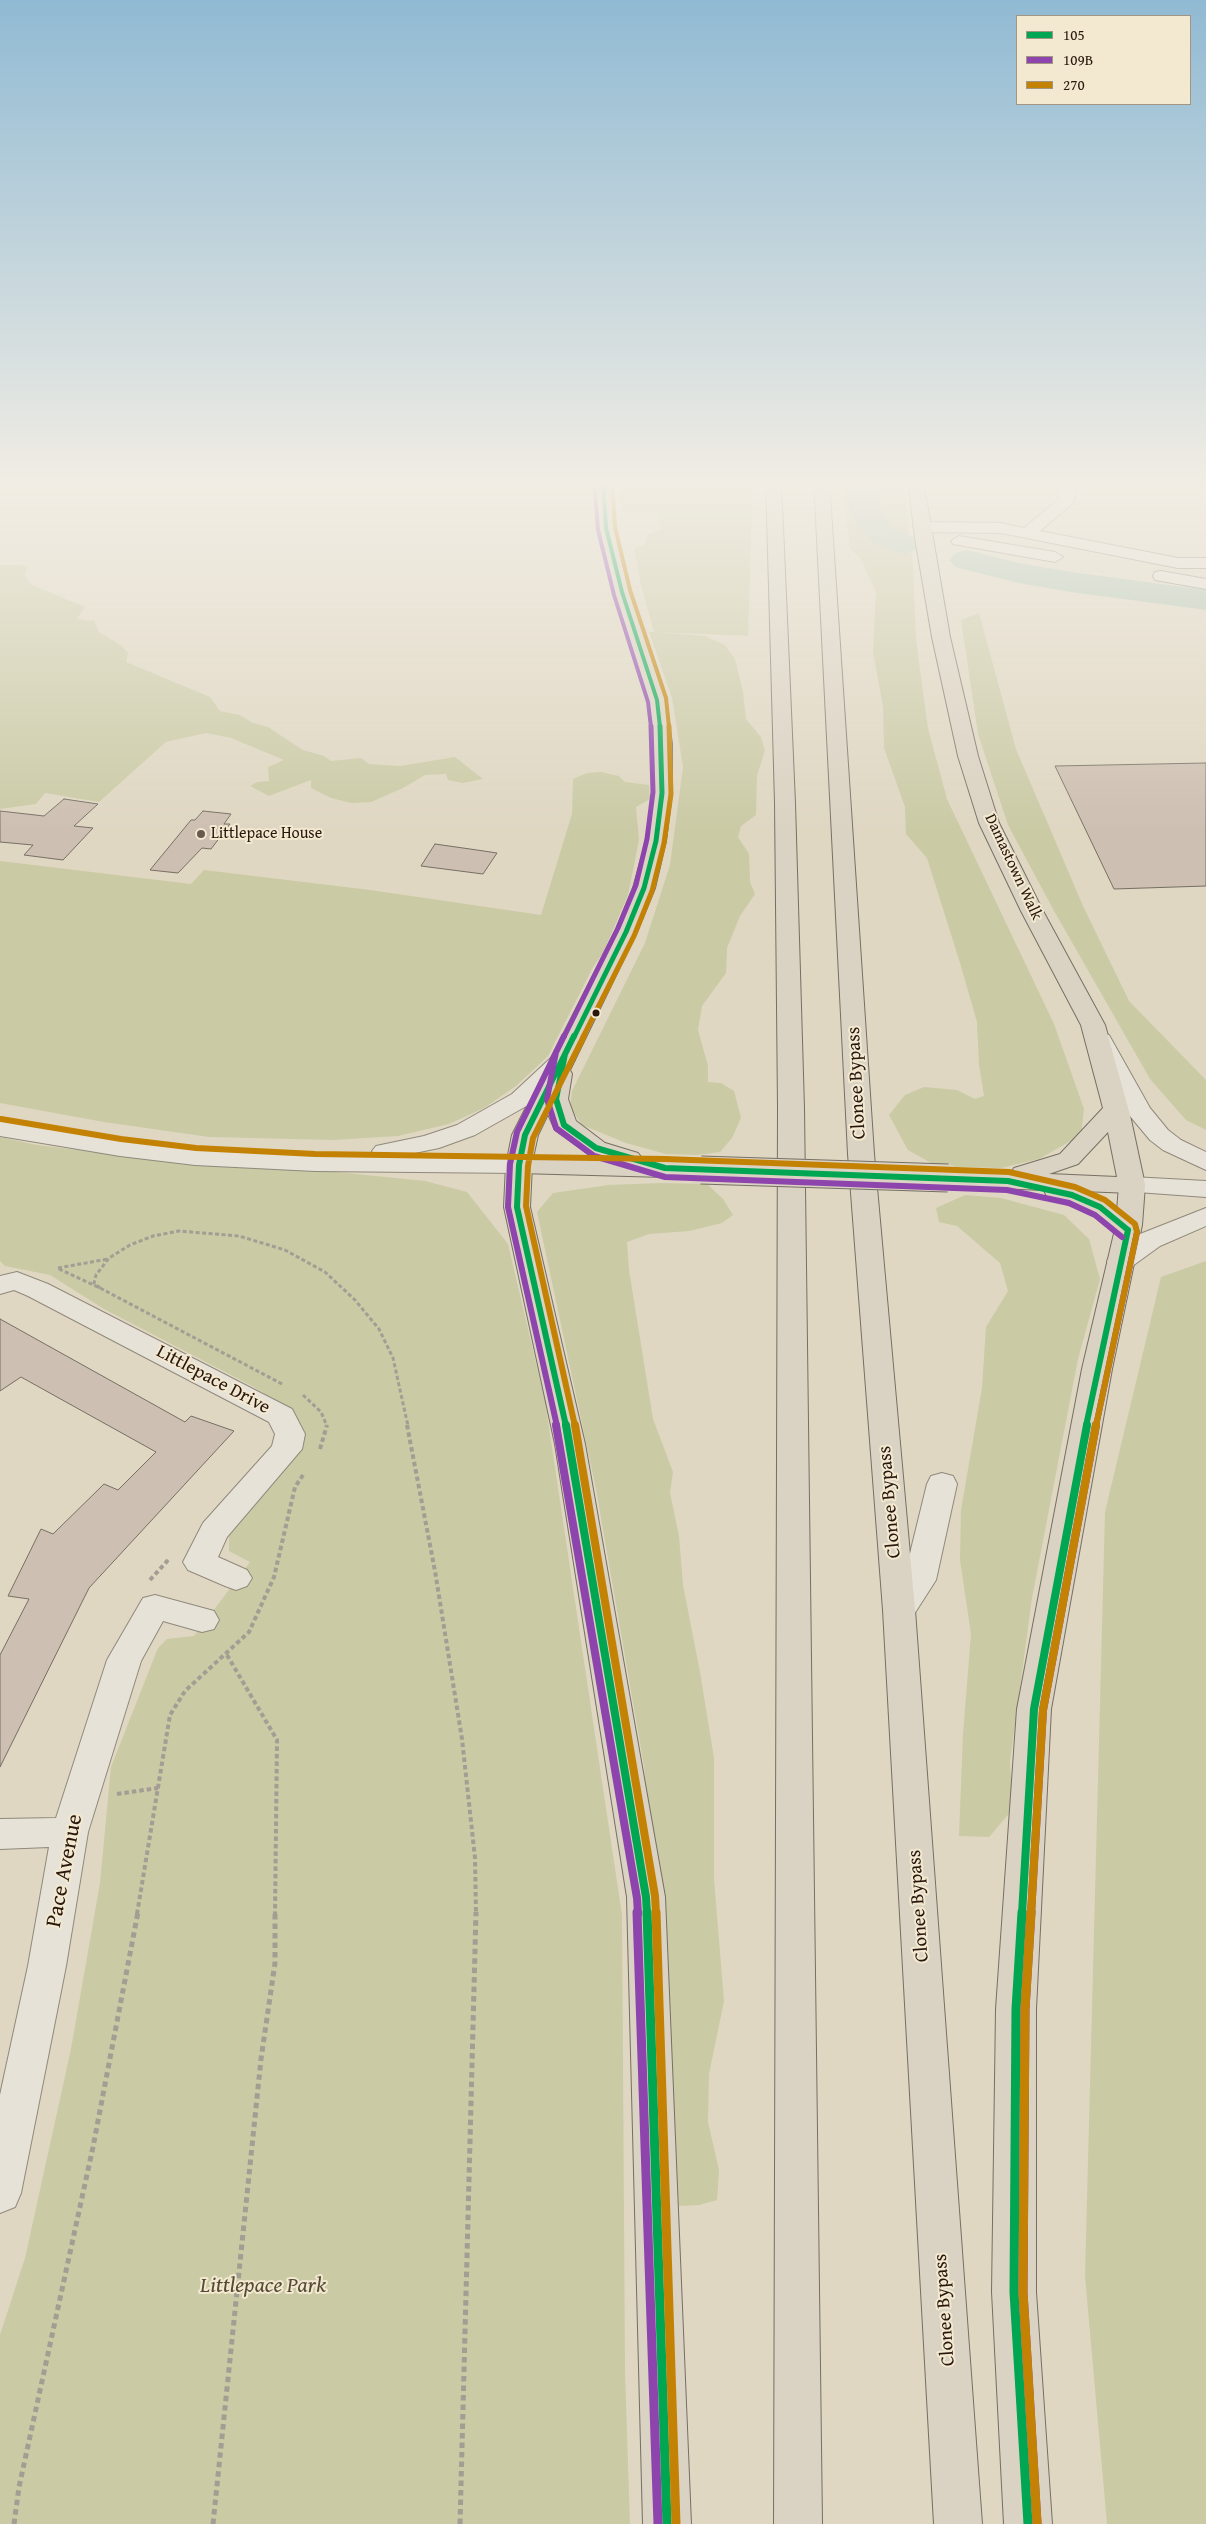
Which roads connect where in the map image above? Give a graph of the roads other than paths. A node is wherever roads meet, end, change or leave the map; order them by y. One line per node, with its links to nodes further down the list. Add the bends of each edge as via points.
1 (624, 598): 6 (main road, via 657,700 662,744 662,793 656,842 644,888 626,932)
2 (776, 598): 27 (main road, via 786,803 791,1108)
3 (828, 598): 21 (main road, Clonee Bypass, via 861,1154)
4 (935, 598): 5 (main road, Damastown Walk, via 968,756 989,823)
5 (1093, 1025): 7 (main road, Damastown Walk); 9 (street, via 1139,1111 1158,1135)
6 (562, 1060): 10 (street, via 521,1099 466,1130 430,1143); 11 (main road, via 525,1135); 12 (main road, via 556,1099 564,1126 596,1148)
7 (1115, 1110): 13 (main road, via 1069,1159); 14 (main road, Damastown Walk)
8 (0, 1128): 10 (street, via 195,1157)
9 (1206, 1162)
10 (315, 1163): 11 (street)
11 (519, 1165): 12 (main road); 26 (main road, via 517,1208 570,1444 646,1897)
12 (665, 1168): 13 (main road, bridge)
13 (1002, 1180): 14 (main road); 17 (main road, via 1072,1195 1100,1207)
14 (1132, 1185): 15 (street); 17 (main road, Damastown Walk)
15 (1206, 1189)
16 (1206, 1216): 17 (street, via 1150,1240)
17 (1125, 1245): 29 (main road, Damastown Walk, via 1097,1369 1034,1709 1016,2009 1014,2292)
18 (8, 1283): 20 (street, Littlepace Drive, via 81,1310 281,1416 290,1434 287,1449 214,1531 199,1562)
19 (942, 1484): 21 (street, via 920,1580)
20 (236, 1578)
21 (899, 1610): 28 (main road, Clonee Bypass)
22 (202, 1620): 23 (street, Pace Avenue, via 155,1607 124,1660)
23 (70, 1832): 24 (street); 25 (street, Pace Avenue, via 47,1966)
24 (0, 1834)
25 (0, 2193)
26 (667, 2524)
27 (798, 2524)
28 (958, 2524)
29 (1028, 2524)

